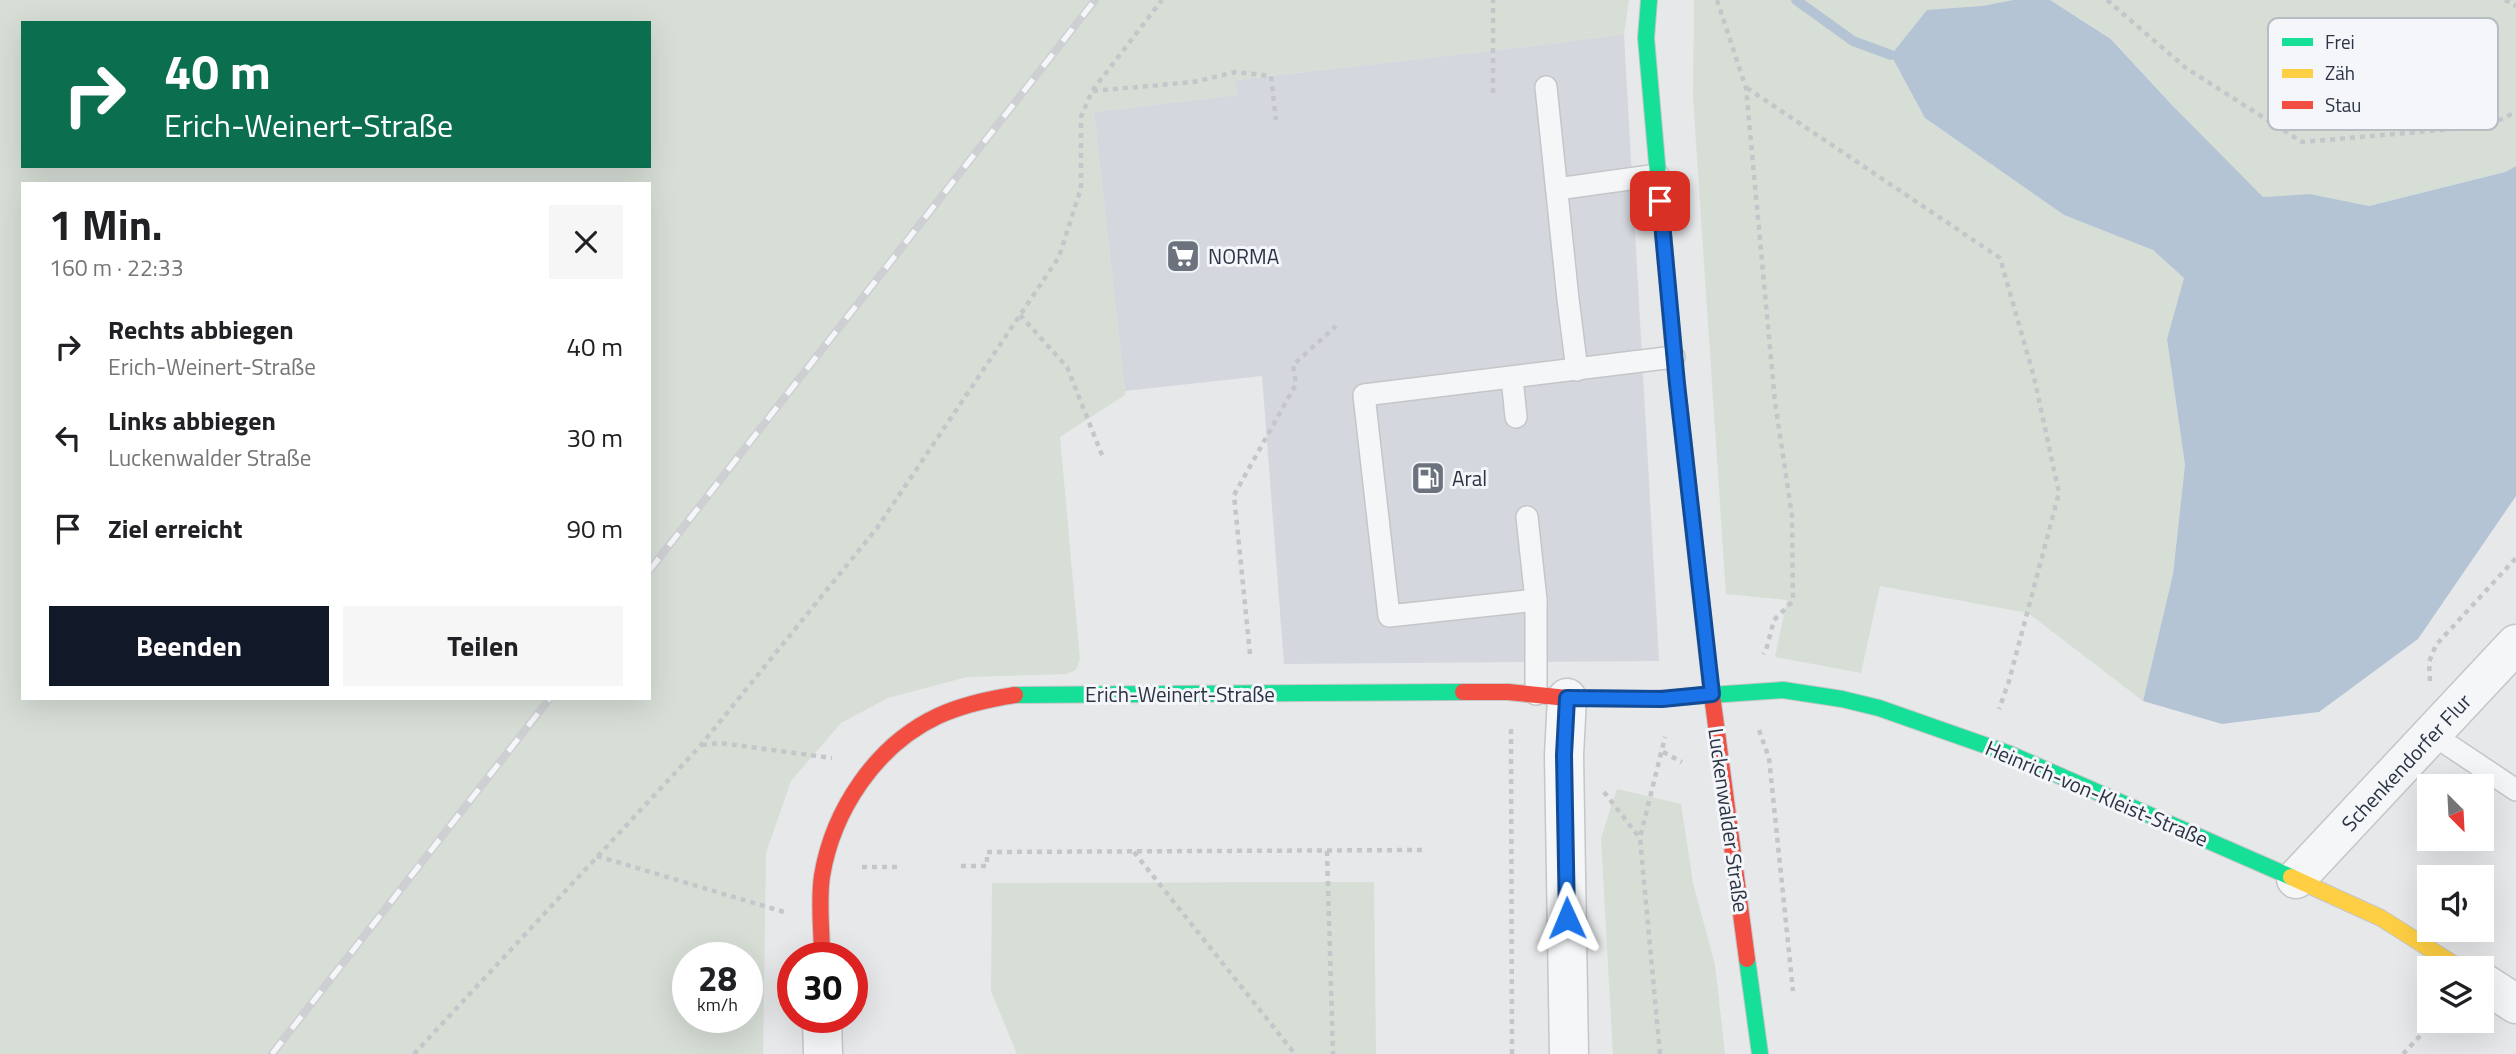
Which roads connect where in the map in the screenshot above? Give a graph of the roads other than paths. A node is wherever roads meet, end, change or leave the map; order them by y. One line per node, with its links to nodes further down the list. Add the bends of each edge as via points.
1 (1649, 0): 3 (street, Luckenwalder Straße, via 1646,38)
2 (1546, 86): 4 (lane)
3 (1658, 175): 4 (lane); 5 (street, Luckenwalder Straße)
4 (1557, 189): 6 (lane)
5 (1674, 357): 6 (lane); 12 (street, Luckenwalder Straße)
6 (1577, 370): 7 (lane)
7 (1512, 378): 8 (lane); 10 (lane, via 1364,394 1389,616)
8 (1516, 417)
9 (1527, 517): 10 (lane)
10 (1536, 600): 13 (lane)
11 (2516, 644): 14 (street, Schenkendorfer Flur)
12 (1712, 694): 13 (street, Erich-Weinert-Straße, via 1662,699); 16 (street, Heinrich-von-Kleist-Straße, via 1783,690 1879,708 2010,754); 24 (street, Luckenwalder Straße)
13 (1551, 696): 17 (street, Erich-Weinert-Straße, via 1508,692 1018,694 940,714 892,743 855,789 822,878); 23 (street, via 1564,755)
14 (2439, 726): 15 (lane); 16 (street, Schenkendorfer Flur)
15 (2516, 790)
16 (2296, 879): 18 (street, Heinrich-von-Kleist-Straße, via 2381,918)
17 (822, 942)
18 (2441, 956)
19 (2494, 990): 20 (street)
20 (2516, 1004)
21 (822, 1033): 22 (street)
22 (822, 1054)
23 (1569, 1054)
24 (1760, 1054)

